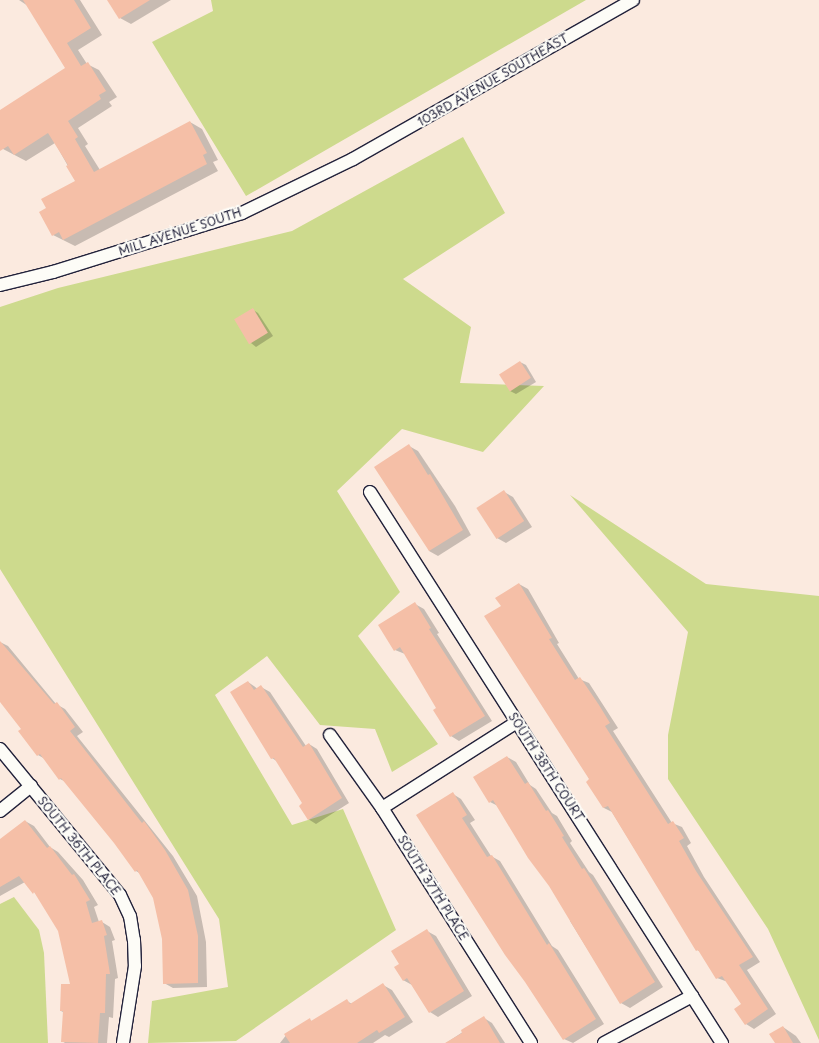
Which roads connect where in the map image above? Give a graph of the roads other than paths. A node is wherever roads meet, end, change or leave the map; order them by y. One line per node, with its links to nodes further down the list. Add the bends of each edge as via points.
1 (632, 0): 2 (street, 103RD AVENUE SOUTHEAST)
2 (353, 159): 3 (street, MILL AVENUE SOUTH, via 242,213 53,272)
3 (0, 285)
4 (370, 492): 5 (street, SOUTH 38TH COURT)
5 (517, 722): 9 (street); 11 (street, SOUTH 38TH COURT)
6 (330, 735): 9 (street, SOUTH 37TH PLACE)
7 (0, 749): 8 (street, SOUTH 36TH PLACE)
8 (31, 786): 10 (street); 12 (street, SOUTH 36TH PLACE, via 120,895 130,916 135,966)
9 (382, 808): 13 (street, SOUTH 37TH PLACE)
10 (0, 811)
11 (692, 996): 14 (street); 15 (street, SOUTH 38TH COURT)
12 (123, 1043)
13 (531, 1043)
14 (604, 1043)
15 (722, 1043)

